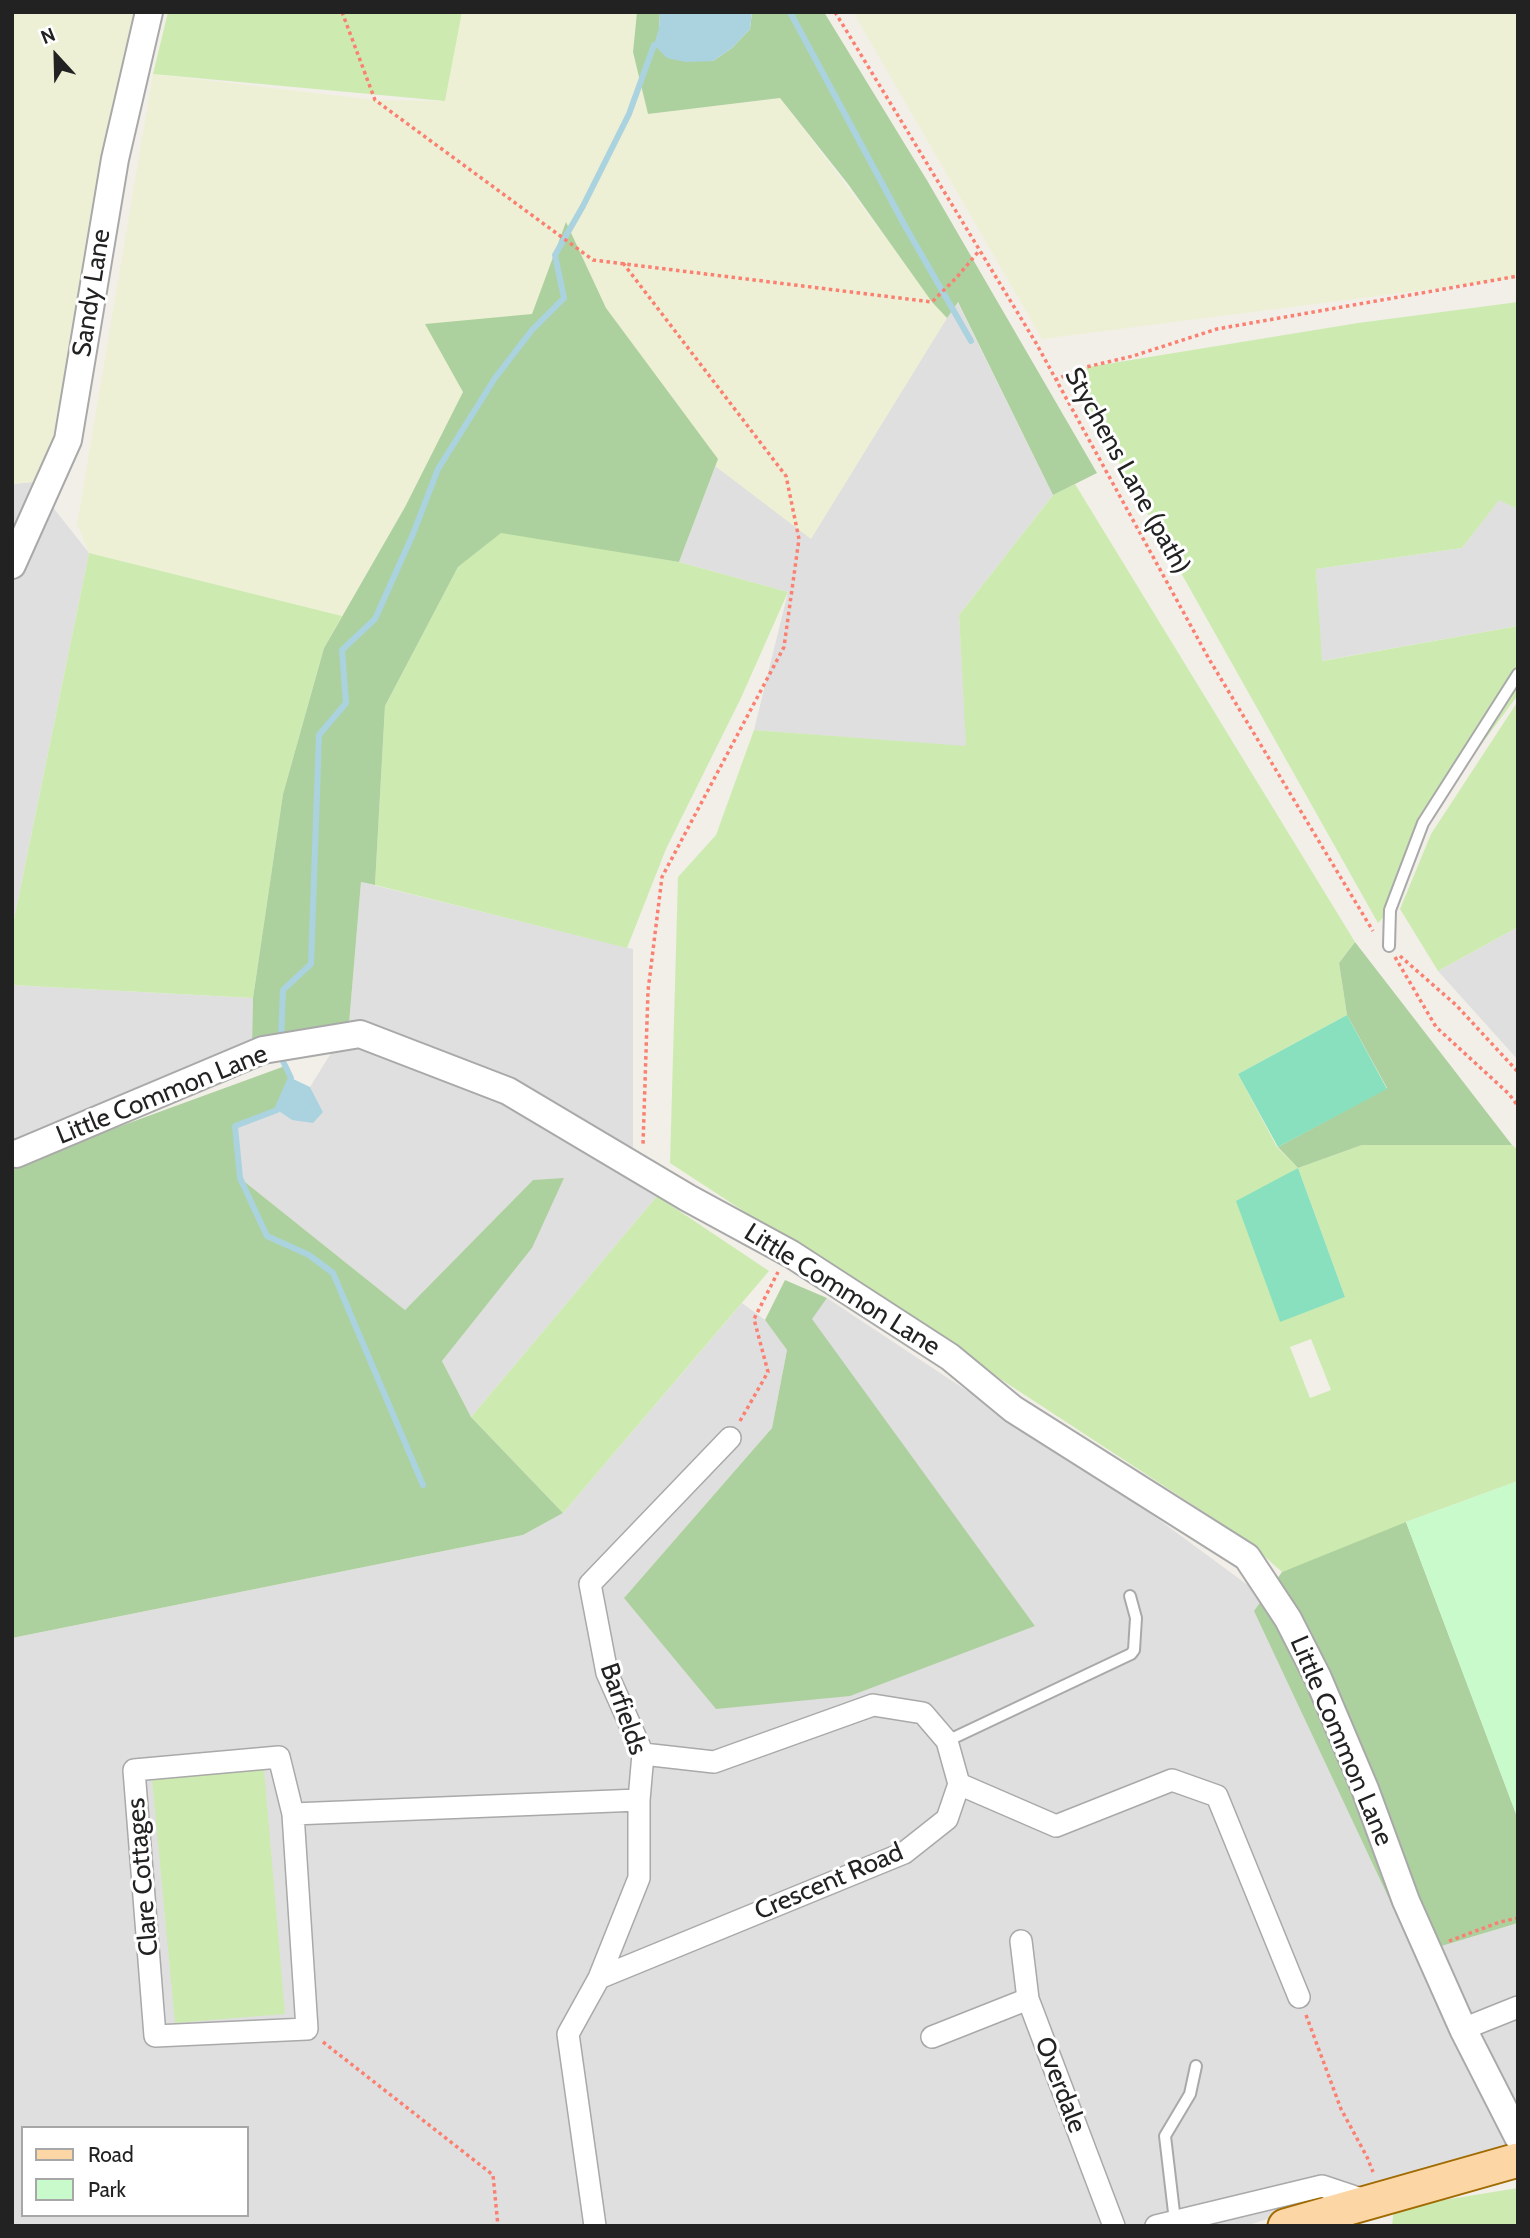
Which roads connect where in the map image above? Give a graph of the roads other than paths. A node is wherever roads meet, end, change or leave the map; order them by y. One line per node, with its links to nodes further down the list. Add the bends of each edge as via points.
1 (149, 12): 2 (street, Sandy Lane, via 115,159 68,440)
2 (12, 565)
3 (1518, 674): 4 (lane, via 1423,823 1390,910)
4 (1389, 946)
5 (12, 1153): 18 (street, Little Common Lane, via 263,1050 360,1034 508,1091 791,1254 950,1357 1013,1409 1247,1558 1288,1619 1318,1678 1406,1901)
6 (730, 1438): 9 (street, Barfields, via 590,1584 607,1673)
7 (1130, 1596): 8 (lane, via 1136,1618 1131,1654)
8 (947, 1741): 9 (street, via 923,1713 873,1705 713,1762); 10 (street)
9 (643, 1754): 11 (street, Barfields)
10 (959, 1784): 14 (street, Crescent Road, via 947,1819 904,1853); 15 (street, via 1056,1826 1172,1780 1217,1796)
11 (639, 1800): 12 (street); 14 (street, Barfields, via 639,1878)
12 (293, 1814): 12 (street, Clare Cottages, via 279,1757 134,1770 155,2036 307,2029)
13 (1021, 1941): 16 (street, Overdale)
14 (599, 1978): 25 (street, Barfields, via 568,2034)
15 (1299, 1997)
16 (1028, 1999): 19 (street); 26 (street, Overdale)
17 (1518, 2007): 18 (street)
18 (1463, 2029): 21 (street, Little Common Lane)
19 (932, 2037)
20 (1196, 2066): 24 (lane, via 1190,2094 1165,2136)
21 (1518, 2137)
22 (1518, 2160): 23 (main road)
23 (1375, 2199): 24 (street, via 1322,2186); 27 (main road)
24 (1165, 2223)
25 (595, 2226)
26 (1114, 2226)
27 (1285, 2226)

